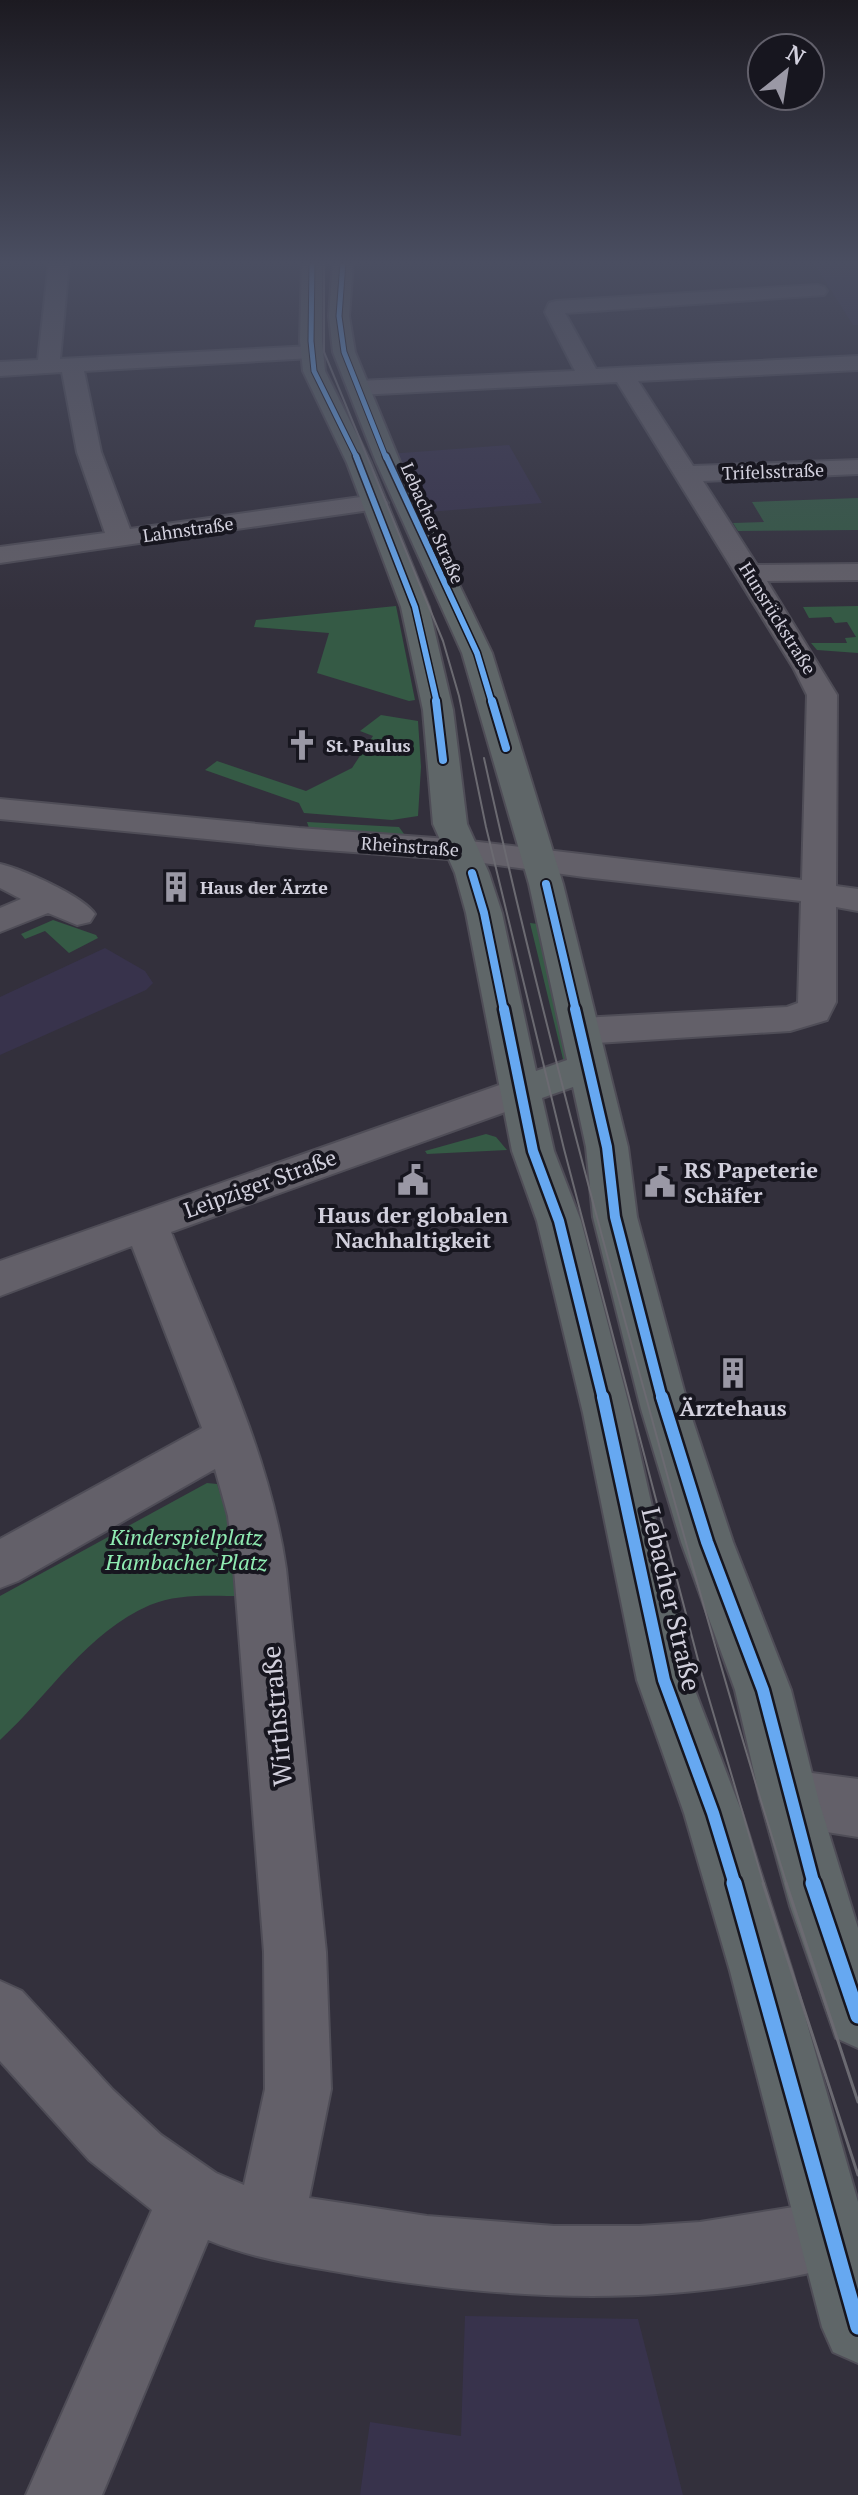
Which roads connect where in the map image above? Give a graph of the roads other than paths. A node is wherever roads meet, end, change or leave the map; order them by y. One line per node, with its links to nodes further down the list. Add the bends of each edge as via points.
1 (64, 378): 10 (street)
2 (318, 378): 9 (main road, Lebacher Straße)
3 (355, 378): 6 (main road, Lebacher Straße)
4 (542, 378): 6 (street)
5 (626, 378): 8 (street, Hunsrückstraße)
6 (358, 388): 15 (main road, Lebacher Straße)
7 (858, 467): 8 (street, Trifelsstraße)
8 (687, 474): 13 (street, Hunsrückstraße)
9 (375, 503): 10 (street, Lahnstraße); 14 (main road, Lebacher Straße)
10 (120, 538): 11 (street, Lahnstraße)
11 (0, 555)
12 (858, 572): 13 (street)
13 (750, 573): 22 (street, Hunsrückstraße, via 818,683 833,696)
14 (415, 607): 15 (main road, via 431,637 456,643); 18 (main road, Lebacher Straße, via 438,710 450,824)
15 (471, 637): 19 (main road, Lebacher Straße)
16 (0, 809): 18 (street, Rheinstraße, via 299,838)
17 (0, 822): 18 (street, Rheinstraße)
18 (467, 861): 19 (street, Rheinstraße); 25 (main road, Lebacher Straße, via 484,913)
19 (542, 872): 22 (street, Rheinstraße, via 587,888 633,886); 24 (main road, Lebacher Straße)
20 (0, 874): 23 (street, via 64,906)
21 (858, 900): 22 (street, Rheinstraße)
22 (818, 909): 24 (street, via 814,1011 800,1018)
23 (0, 921)
24 (585, 1048): 25 (main road); 30 (main road, Lebacher Straße, via 607,1147 615,1217 638,1308 707,1542 763,1690)
25 (522, 1091): 26 (street, Leipziger Straße); 36 (main road, Lebacher Straße, via 533,1151 559,1221 607,1413 664,1680 713,1813)
26 (146, 1224): 27 (street, Leipziger Straße); 28 (street, Wirthstraße)
27 (0, 1279)
28 (230, 1436): 29 (street); 35 (street, Wirthstraße, via 253,1516 260,1569 295,1952 298,2089)
29 (0, 1565)
30 (789, 1798): 31 (street); 33 (main road, Lebacher Straße)
31 (858, 1808)
32 (0, 2013): 34 (street, via 115,2140)
33 (858, 2016)
34 (192, 2198): 35 (street); 38 (street)
35 (269, 2226): 36 (street, via 483,2257 592,2260 682,2258)
36 (831, 2235): 37 (main road, Lebacher Straße)
37 (858, 2327)
38 (64, 2495)

